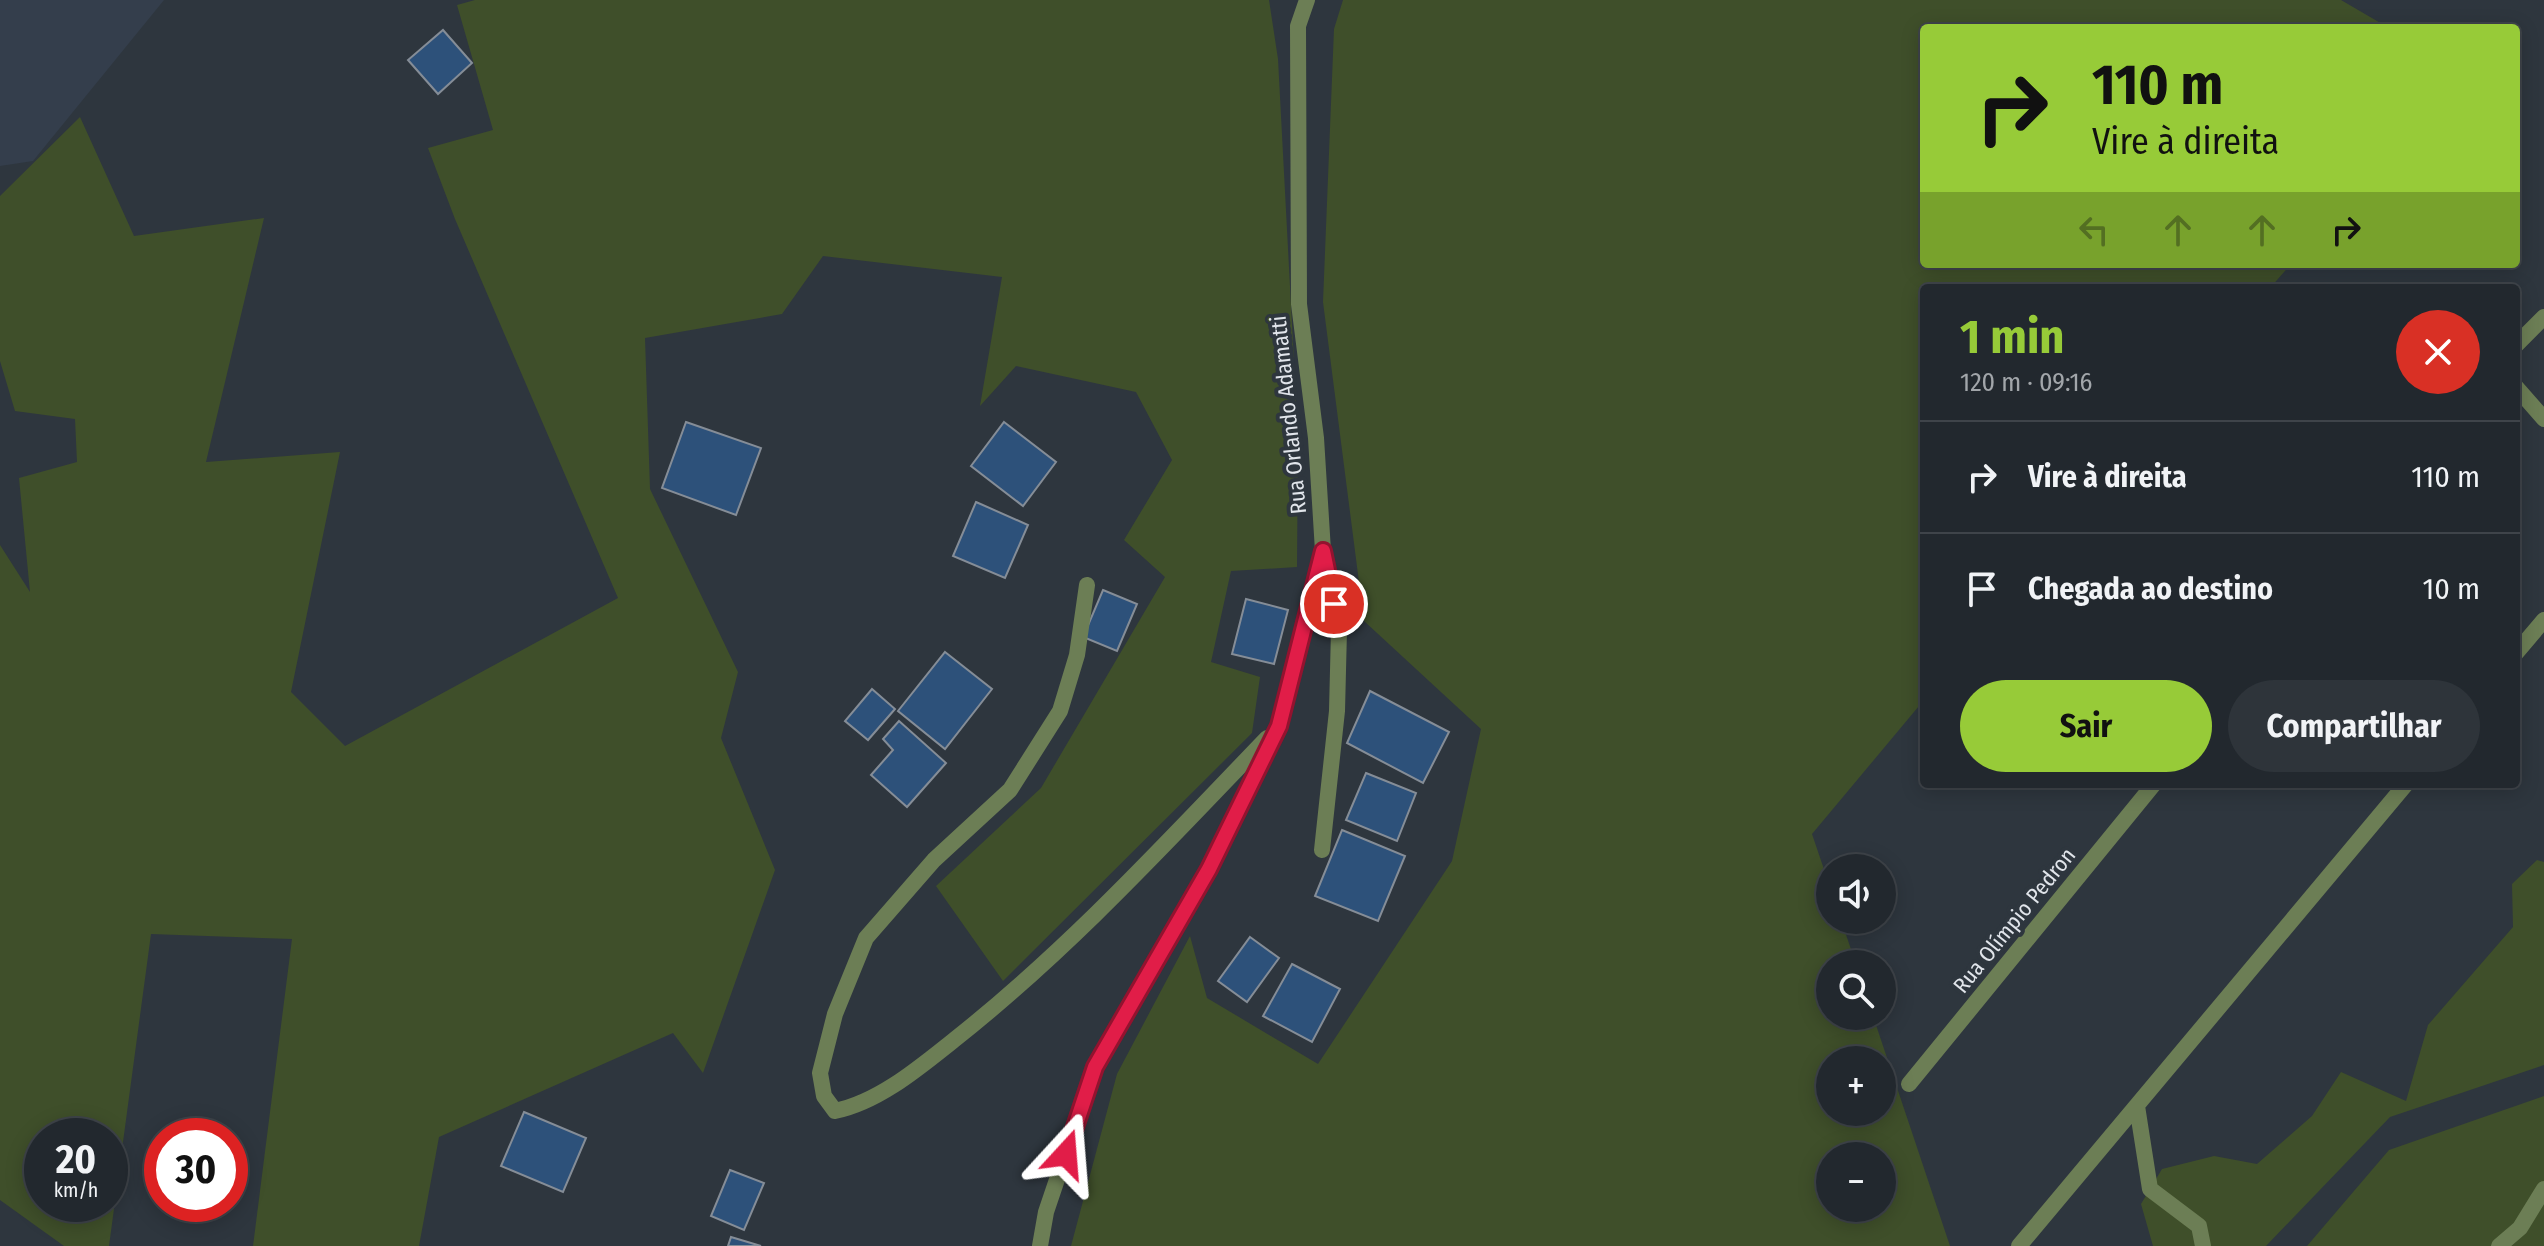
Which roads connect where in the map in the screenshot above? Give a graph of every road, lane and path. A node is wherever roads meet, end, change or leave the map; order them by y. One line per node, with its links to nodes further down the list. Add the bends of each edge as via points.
1 (1307, 0): 6 (street, Rua Orlando Adamatti, via 1298,26 1299,304)
2 (2544, 317): 3 (street)
3 (2520, 341)
4 (2520, 392): 5 (street)
5 (2544, 419)
6 (1323, 551): 10 (street, Rua Orlando Adamatti); 13 (street, via 1339,630 1337,711)
7 (1087, 585): 10 (street, via 1077,655 1060,711 1010,790 934,860 866,938 835,1014 820,1073 824,1096 835,1111 857,1107 904,1077 1005,999)
8 (2544, 620): 9 (street)
9 (2520, 648)
10 (1279, 726): 17 (street, Rua Orlando Adamatti, via 1209,869 1095,1067 1046,1212)
11 (2151, 788): 14 (street, Rua Olímpio Pedron)
12 (2403, 788): 15 (street)
13 (1322, 850)
14 (1909, 1084)
15 (2137, 1106): 18 (street); 19 (street, via 2150,1189 2199,1226)
16 (2544, 1189): 20 (street, via 2520,1228)
17 (1040, 1246)
18 (2019, 1246)
19 (2203, 1246)
20 (2499, 1246)

